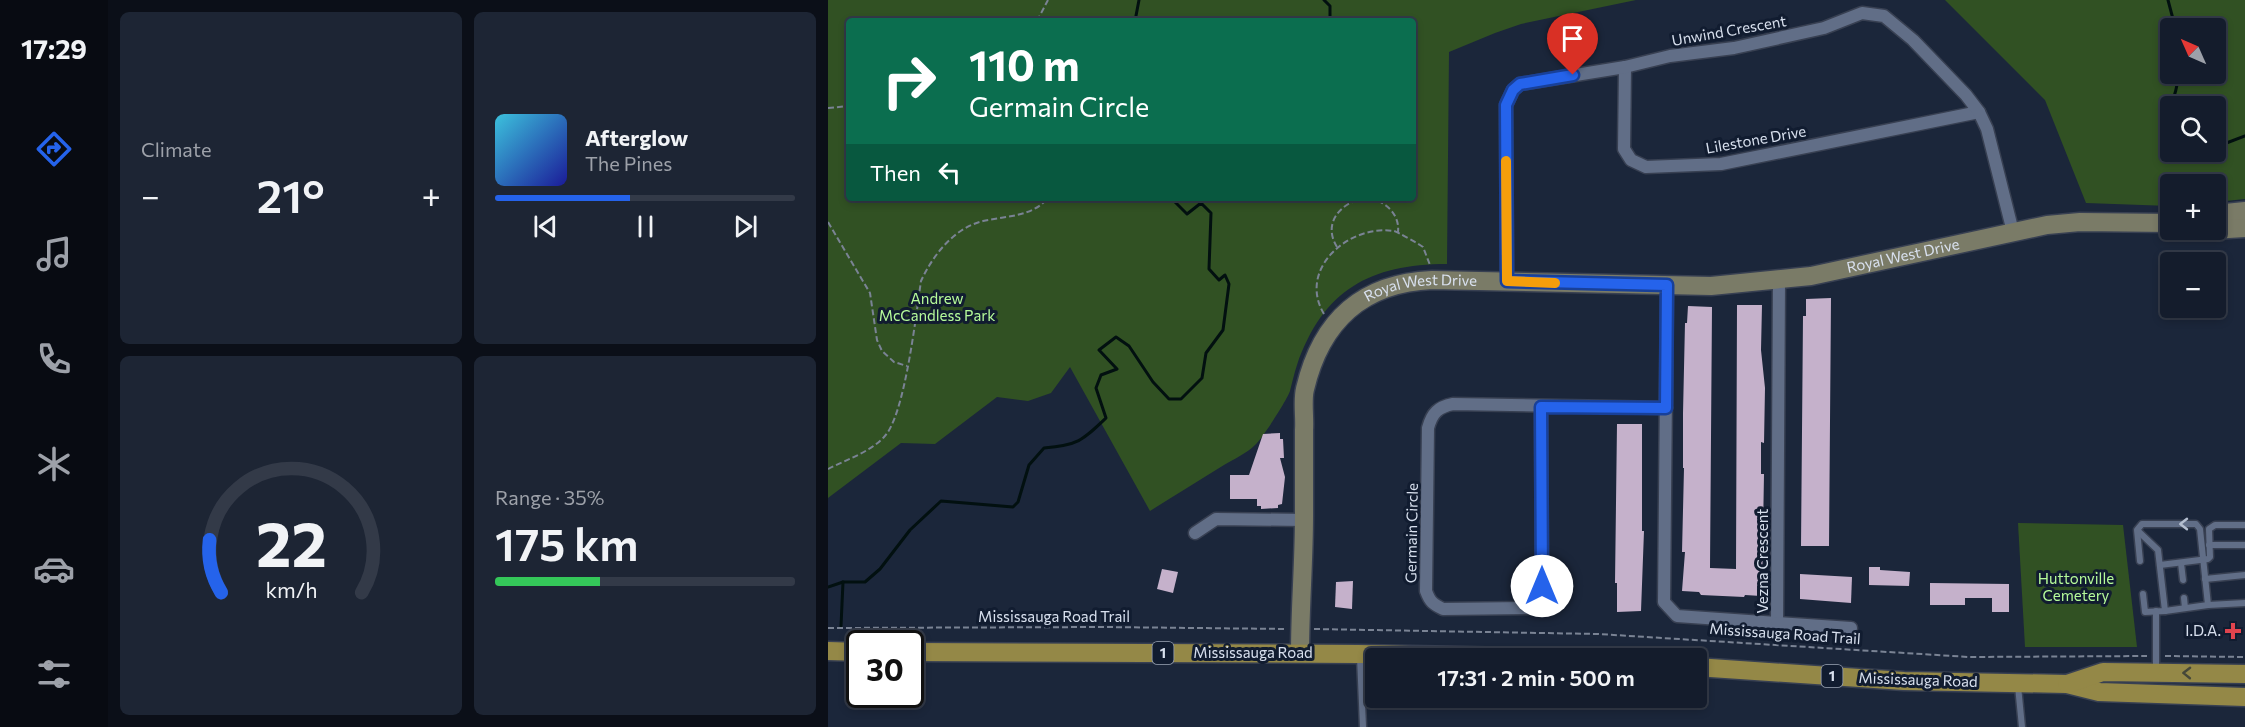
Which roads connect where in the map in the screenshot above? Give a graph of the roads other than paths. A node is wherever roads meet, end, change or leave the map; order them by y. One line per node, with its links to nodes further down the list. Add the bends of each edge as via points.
1 (1625, 67): 2 (street, Unwind Crescent, via 1773,40 1873,13 1884,16 1913,40); 2 (street, Lilestone Drive, via 1624,149 1631,160 1646,167 1721,164); 10 (street, Unwind Crescent, via 1520,84 1508,97)
2 (1979, 112): 8 (street, Unwind Crescent, via 1987,129)
3 (2245, 211): 4 (street)
4 (2226, 213)
5 (2160, 223): 8 (street, Royal West Drive, via 2080,222)
6 (2245, 228): 7 (street)
7 (2226, 229)
8 (2013, 232): 9 (street, Royal West Drive)
9 (1779, 280): 11 (street, Royal West Drive); 34 (street, Vezna Crescent)
10 (1507, 281): 11 (street, Royal West Drive); 14 (street, Royal West Drive, via 1432,280 1397,284 1363,298 1348,310 1326,337 1305,391)
11 (1667, 285): 13 (street, Vezna Crescent)
12 (1541, 407): 12 (street, Germain Circle, via 1453,404 1443,406 1430,418 1426,591 1434,605 1443,609 1528,608 1540,595); 13 (street, Germain Circle)
13 (1666, 408): 34 (street, Vezna Crescent, via 1664,602 1677,615)
14 (1304, 520): 17 (street, via 1216,519); 39 (street, Royal West Drive)
15 (2245, 525): 18 (lane, via 2211,526)
16 (2137, 531): 20 (lane, one-way to 16, via 2200,529 2196,525 2142,524); 21 (lane); 23 (lane, via 2158,550)
17 (1195, 533)
18 (2209, 545): 19 (lane); 20 (lane, via 2210,557)
19 (2245, 545)
20 (2203, 560): 22 (lane); 25 (lane)
21 (2140, 561)
22 (2181, 563): 23 (lane); 26 (lane)
23 (2160, 565): 33 (lane)
24 (2245, 575): 25 (lane)
25 (2205, 579): 30 (lane)
26 (2182, 580)
27 (2143, 594): 32 (lane, via 2145,612)
28 (2184, 598): 31 (lane)
29 (2245, 603): 30 (lane)
30 (2208, 605): 31 (lane)
31 (2185, 608): 33 (lane)
32 (2156, 611): 33 (lane); 42 (lane)
33 (2164, 611)
34 (1777, 623): 35 (street)
35 (1851, 628)
36 (828, 651): 37 (main road)
37 (846, 652)
38 (924, 652): 39 (main road, Mississauga Road / 1)
39 (1300, 653): 40 (main road, Mississauga Road / 1)
40 (1359, 654): 41 (main road, Mississauga Road / 1); 48 (lane)
41 (1365, 654)
42 (2156, 664): 44 (main road, Mississauga Road / 1, one-way to 42); 46 (main road, Mississauga Road / 1, via 2103,672)
43 (1707, 668): 45 (main road, Mississauga Road / 1, via 1904,681)
44 (2245, 674)
45 (2018, 683): 46 (main road, Mississauga Road / 1); 49 (lane)
46 (2067, 684): 47 (main road, Mississauga Road / 1, via 2099,692)
47 (2245, 697)
48 (1363, 727)
49 (2022, 727)

